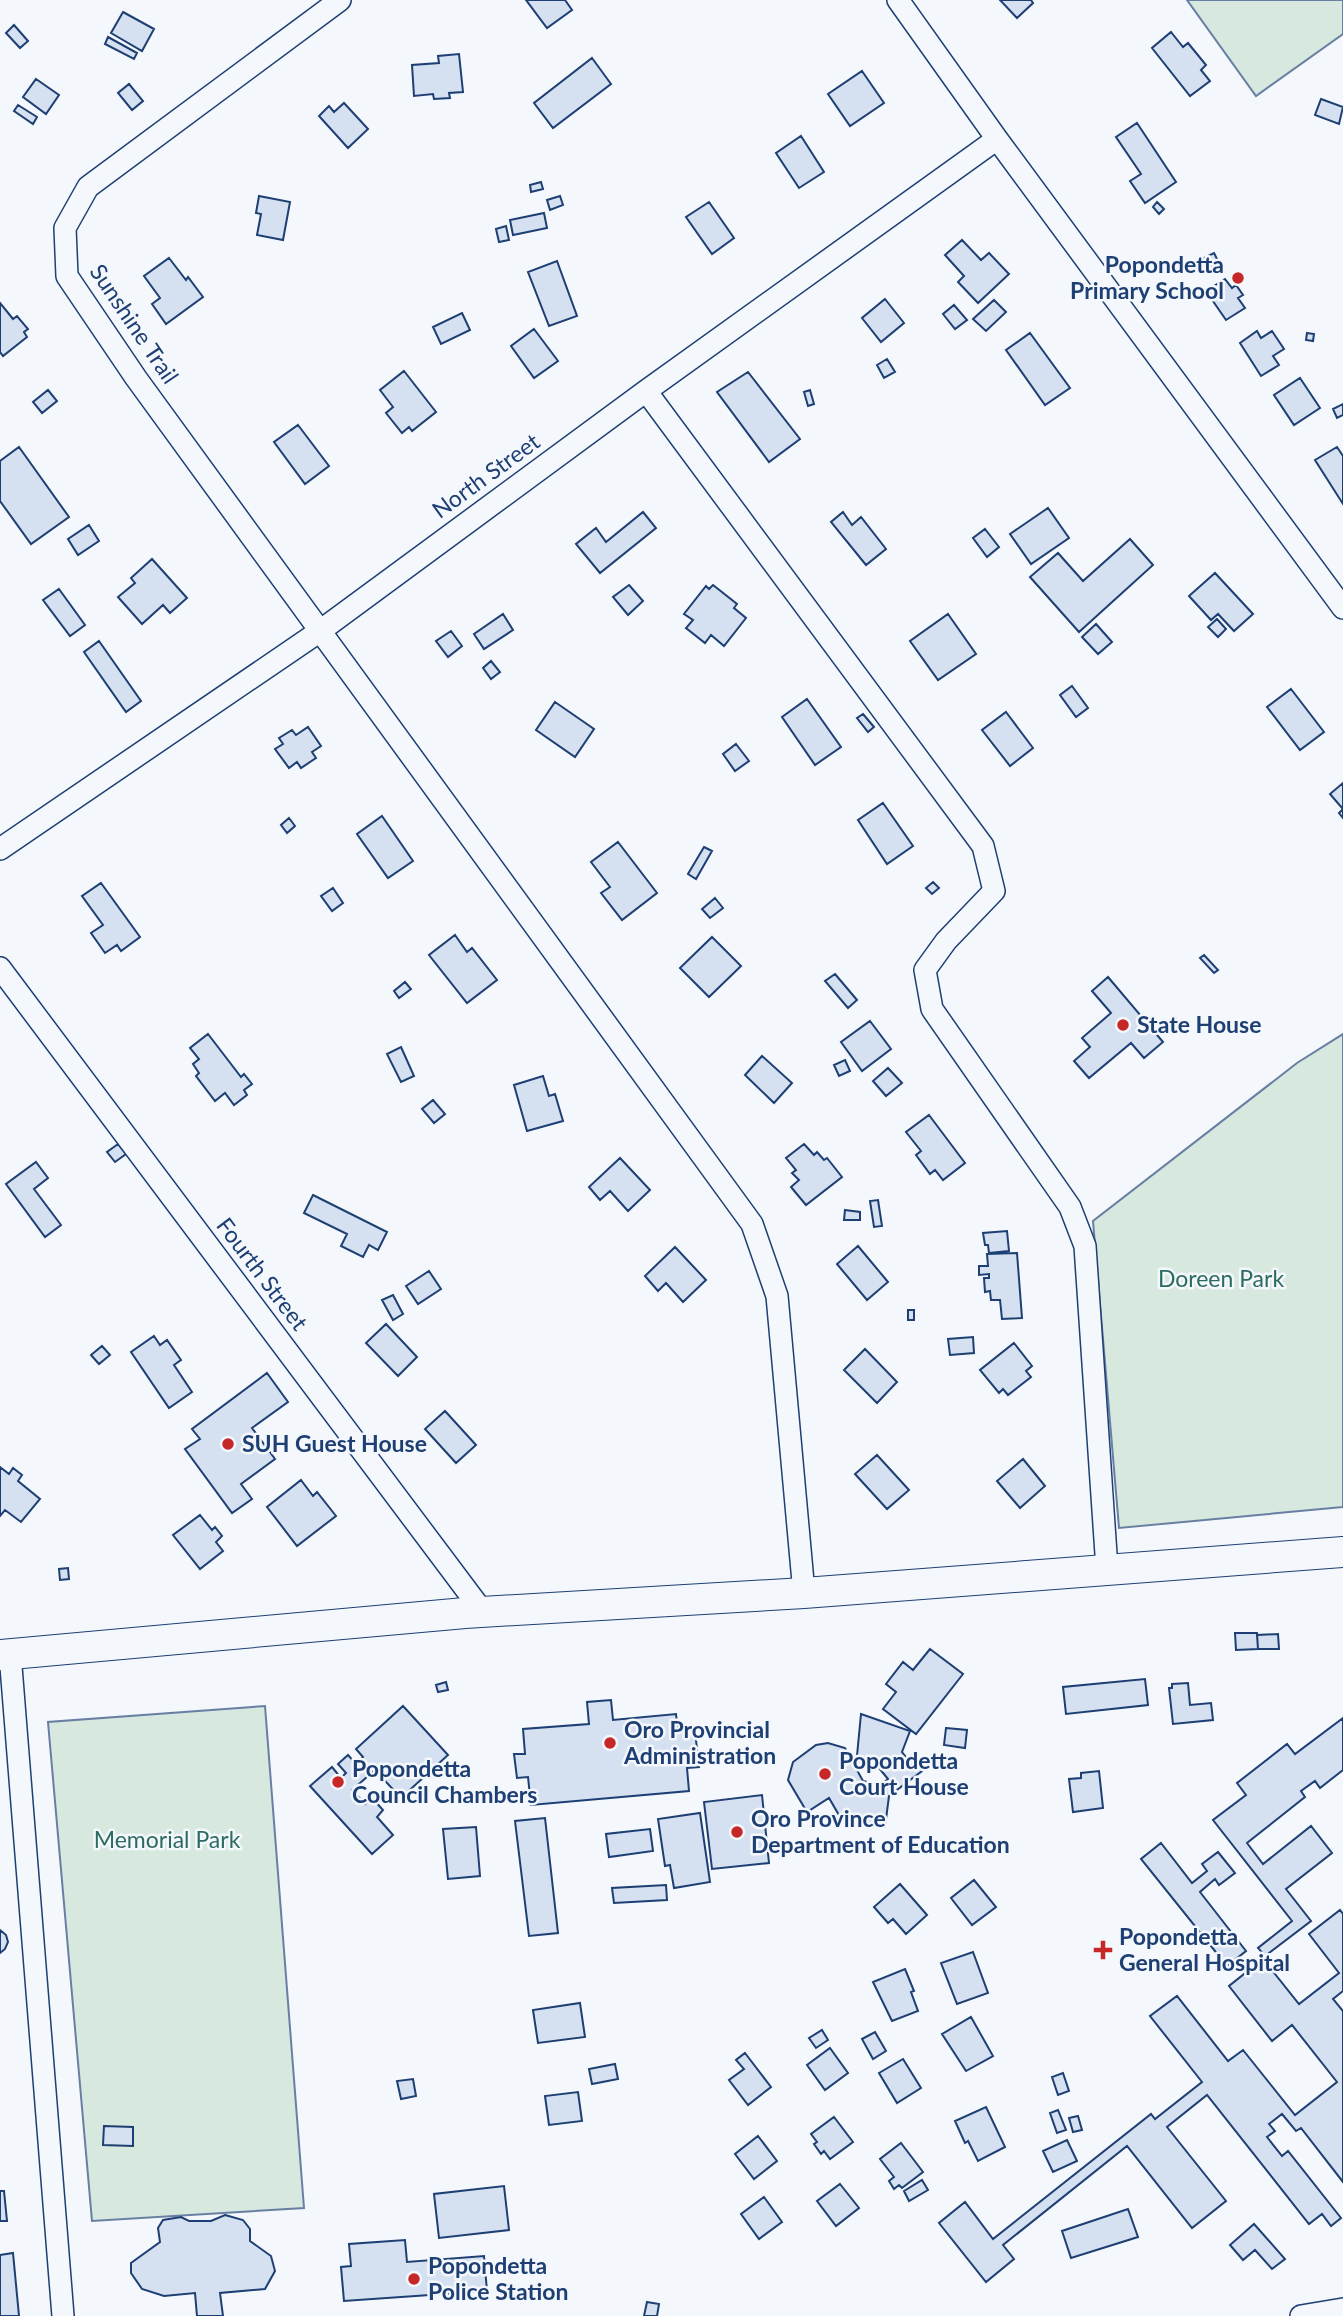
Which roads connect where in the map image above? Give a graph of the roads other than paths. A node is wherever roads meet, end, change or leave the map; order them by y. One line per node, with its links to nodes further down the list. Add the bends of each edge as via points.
1 (340, 0): 6 (street, Sunshine Trail, via 88,187 65,228 67,276)
2 (898, 0): 3 (street)
3 (997, 139): 4 (street, North Street); 5 (street)
4 (646, 391): 6 (street, North Street); 10 (street, via 983,846 994,891 925,970 932,1009 1070,1208 1084,1246)
5 (1343, 608)
6 (320, 631): 7 (street, North Street); 11 (street, Sunshine Trail, via 752,1224 777,1296)
7 (0, 849)
8 (0, 968): 12 (street, Fourth Street)
9 (1343, 1552): 10 (main road)
10 (1107, 1569): 11 (main road)
11 (804, 1593): 12 (main road)
12 (483, 1612): 13 (main road)
13 (5, 1654): 15 (street)
14 (1343, 2309): 16 (street)
15 (63, 2316)
16 (1301, 2316)

